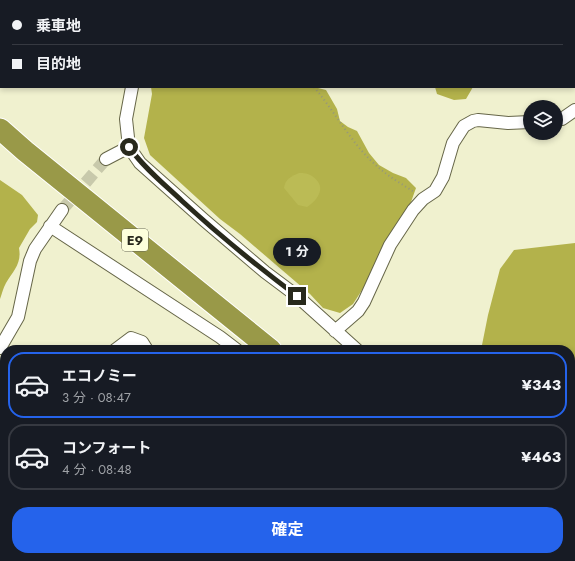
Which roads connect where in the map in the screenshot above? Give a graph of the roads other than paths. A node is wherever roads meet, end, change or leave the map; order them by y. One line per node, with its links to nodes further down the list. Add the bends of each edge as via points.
1 (132, 88): 6 (street, via 126,119)
2 (575, 110): 3 (street)
3 (563, 118)
4 (523, 123): 10 (street, via 508,124 483,120 468,124 453,143 443,178 435,191 413,210 390,245 364,302 358,311)
5 (0, 129): 15 (highway, E9)
6 (129, 147): 7 (street); 10 (street, via 140,163)
7 (106, 159)
8 (62, 210): 9 (street)
9 (50, 226): 11 (street, via 30,260 18,317); 14 (street)
10 (335, 331): 16 (street)
11 (2, 345)
12 (122, 345): 13 (street, via 131,338)
13 (144, 345)
14 (230, 345)
15 (265, 345)
16 (351, 345)

